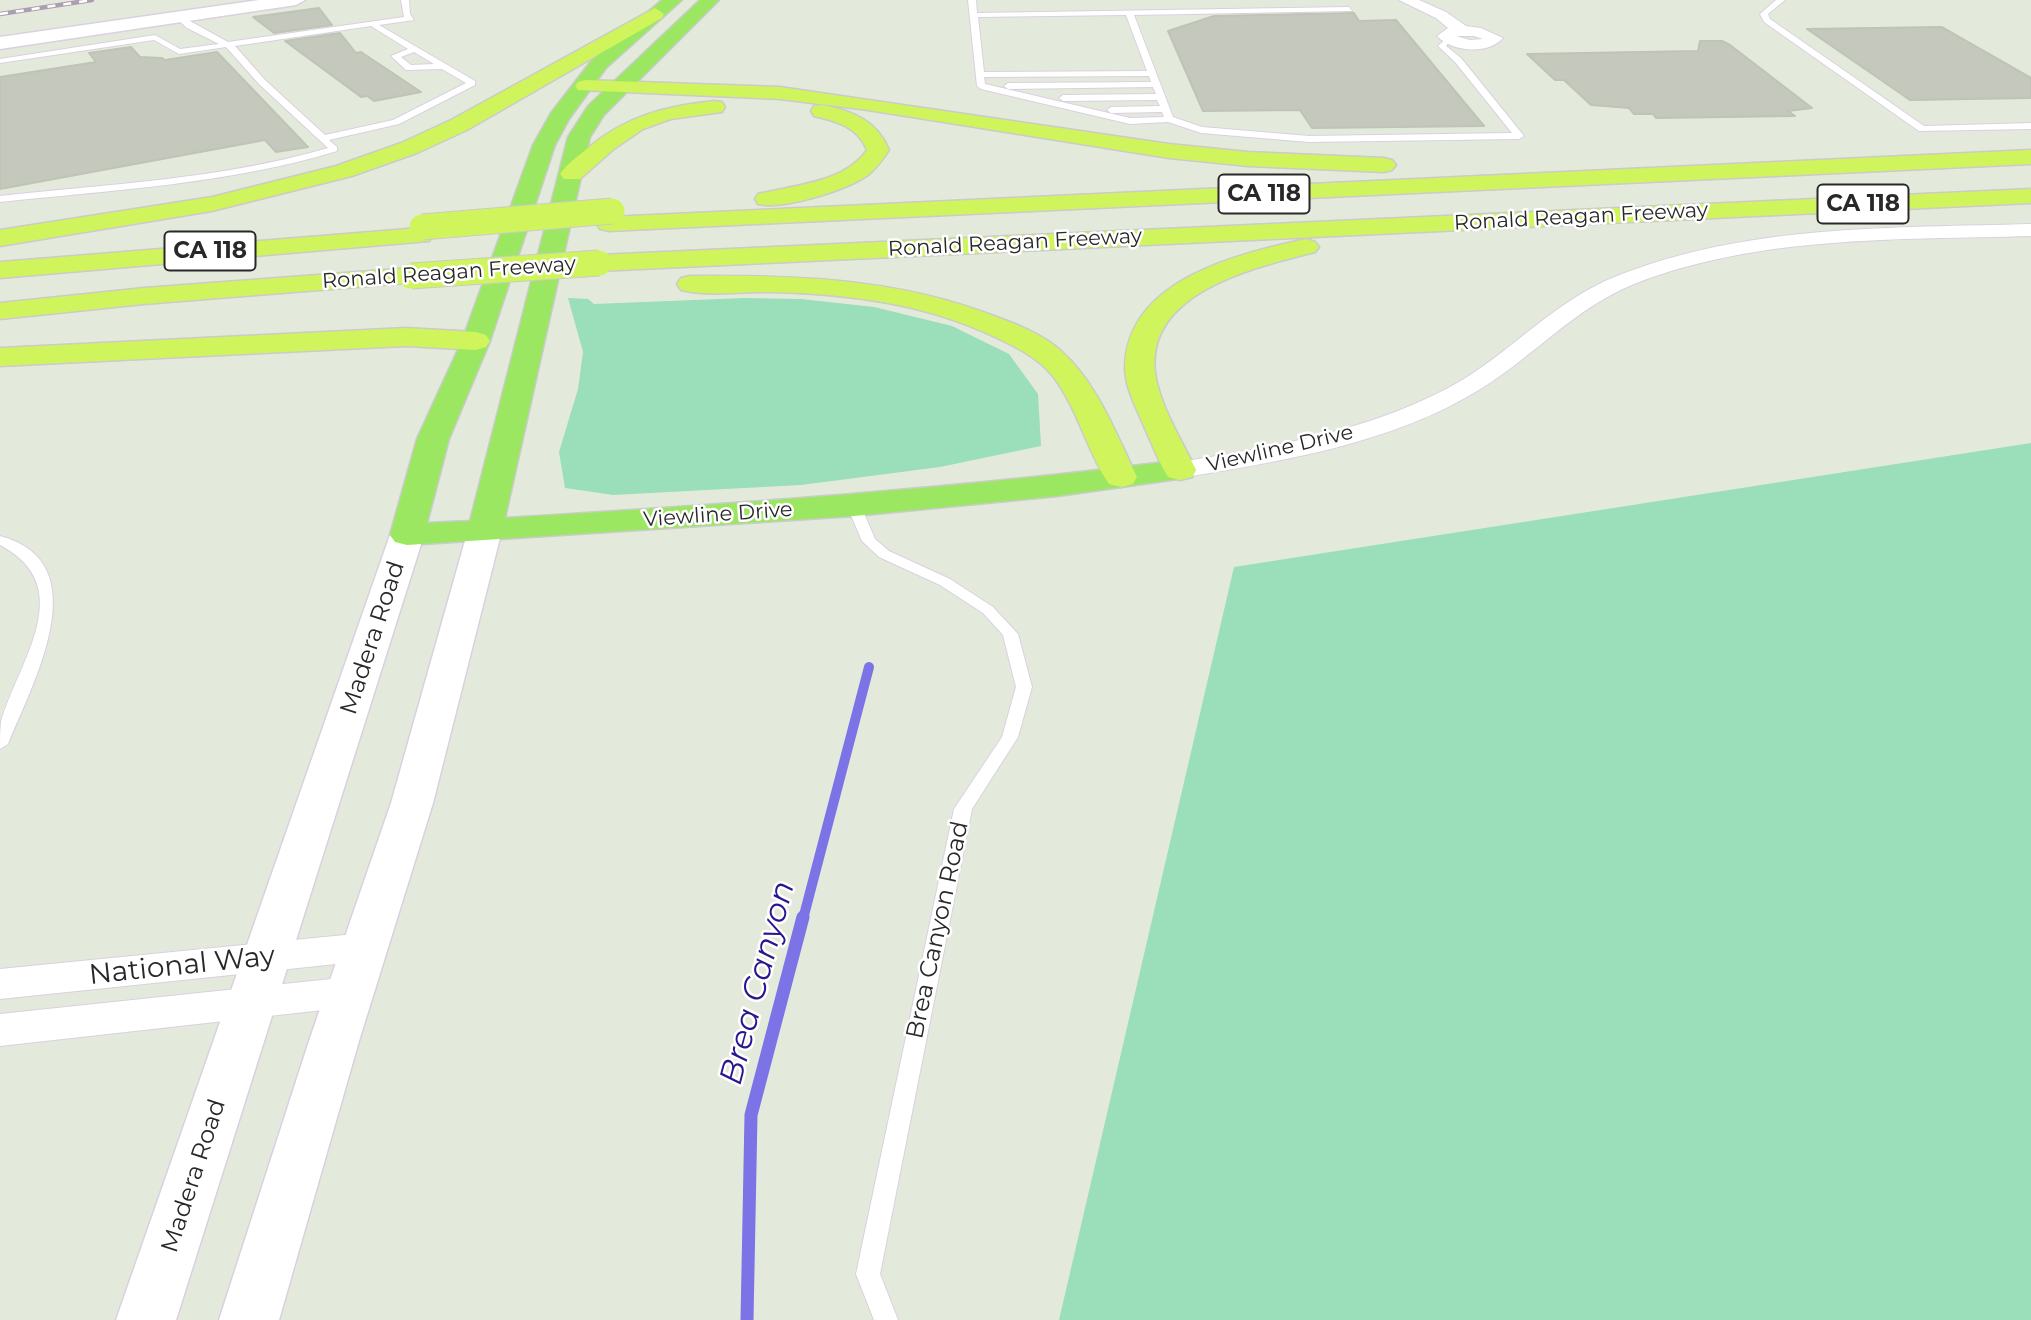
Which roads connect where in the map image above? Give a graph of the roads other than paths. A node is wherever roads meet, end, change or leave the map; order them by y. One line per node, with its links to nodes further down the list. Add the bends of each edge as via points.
1 (296, 0): 11 (street)
2 (405, 0): 12 (lane, via 411,18)
3 (710, 0): 21 (main road)
4 (972, 0): 10 (lane)
5 (1406, 0): 13 (street, via 1441,15)
6 (1781, 0): 28 (lane, via 1764,14 1767,20 1922,129)
7 (664, 7): 20 (main road, Madera Road, via 599,64); 38 (highway, via 459,125 344,171 212,204)
8 (1349, 9): 9 (lane)
9 (1129, 12): 10 (lane); 23 (lane)
10 (975, 15): 19 (lane)
11 (179, 17): 14 (street); 15 (lane)
12 (374, 25): 15 (lane); 16 (lane)
13 (1455, 34): 23 (lane, via 1442,46 1519,136 1309,139 1201,130)
14 (0, 43)
15 (227, 44): 17 (lane, via 179,52 155,37); 29 (lane, via 261,82)
16 (415, 49): 18 (lane); 18 (lane, via 395,56 409,68)
17 (0, 61)
18 (443, 66): 29 (lane, via 472,83 396,122)
19 (980, 81): 22 (lane); 23 (lane)
20 (585, 86): 21 (highway); 42 (main road, Madera Road, via 544,145)
21 (619, 86): 31 (highway, via 780,93 1169,151 1302,162 1471,166); 32 (main road, via 579,137)
22 (999, 91): 23 (lane); 24 (lane)
23 (1159, 93): 24 (lane); 25 (lane); 26 (lane); 27 (lane); 27 (lane, via 1084,110)
24 (1015, 94): 25 (lane)
25 (1036, 99): 26 (lane)
26 (1050, 102): 27 (lane)
27 (1071, 107)
28 (2031, 126)
29 (325, 138): 34 (lane, via 334,149 298,160 196,178)
30 (2031, 157): 31 (highway, Ronald Reagan Freeway / CA 118)
31 (1918, 162): 36 (highway, Ronald Reagan Freeway / CA 118)
32 (572, 174): 36 (highway, via 630,125 665,114 727,106 777,105 848,118 870,131 878,150 874,159 854,174 802,192); 47 (main road)
33 (2031, 195): 35 (highway, Ronald Reagan Freeway / CA 118)
34 (0, 199)
35 (1695, 212): 40 (highway, Ronald Reagan Freeway / CA 118); 44 (highway, via 1313,246 1270,254 1202,281 1160,312 1139,355 1140,374)
36 (610, 218): 39 (highway, Ronald Reagan Freeway / CA 118)
37 (2031, 230): 44 (street, Viewline Drive, via 1796,241 1680,262 1610,286 1579,303 1493,370 1418,410 1270,456)
38 (0, 237)
39 (0, 271)
40 (596, 274): 41 (highway, CA 118, via 410,284 291,297 144,296); 45 (highway, via 834,285 961,313 1023,339 1051,357 1072,382)
41 (0, 311)
42 (476, 341): 43 (highway, via 406,337); 48 (main road, Madera Road, via 433,439)
43 (0, 357)
44 (1180, 470): 45 (main road, Viewline Drive)
45 (1121, 477): 46 (main road, Viewline Drive)
46 (854, 506): 47 (main road, Viewline Drive); 59 (lane, Brea Canyon Road, via 869,541 884,554 945,582 988,610 1010,634 1024,687 1010,737 963,809 869,1273)
47 (485, 530): 48 (main road, Viewline Drive); 51 (street, via 412,803)
48 (407, 535): 52 (street, Madera Road)
49 (0, 540): 50 (lane, via 24,552 46,580 48,612)
50 (0, 744)
51 (365, 947): 52 (street, National Way); 54 (street)
52 (267, 957): 53 (street, National Way); 55 (street, Madera Road)
53 (0, 984)
54 (350, 992): 55 (street, National Way); 58 (street)
55 (252, 1003): 56 (street, National Way); 57 (street, Madera Road)
56 (0, 1030)
57 (146, 1320)
58 (249, 1320)
59 (886, 1320)

